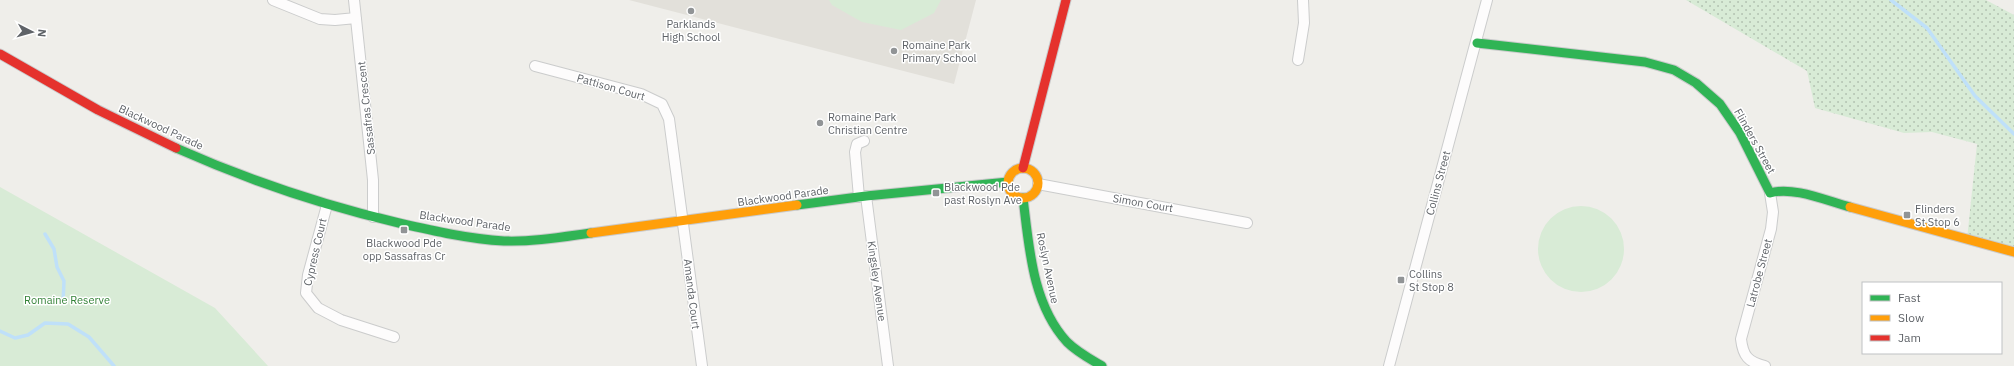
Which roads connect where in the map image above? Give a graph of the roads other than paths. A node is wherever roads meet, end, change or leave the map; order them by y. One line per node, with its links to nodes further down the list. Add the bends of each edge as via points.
1 (273, 0): 6 (street, via 320,19)
2 (354, 0): 6 (street, Sassafras Crescent)
3 (1066, 0): 12 (street)
4 (1303, 0): 9 (street, via 1304,23)
5 (1487, 0): 7 (street, Collins Street)
6 (356, 18): 19 (street, Sassafras Crescent, via 374,180)
7 (1477, 43): 15 (street, Flinders Street, via 1645,62 1674,70 1696,83 1720,104 1740,133); 27 (street, Collins Street)
8 (0, 54): 18 (street, Blackwood Parade, via 89,106 197,158)
9 (1298, 60)
10 (535, 66): 20 (street, Pattison Court, via 641,94 662,104 669,119)
11 (864, 141): 16 (street, Kingsley Avenue, via 857,144 855,152)
12 (1023, 168): 13 (street, via 1012,173); 14 (street, via 1036,175)
13 (1008, 182): 16 (street, Blackwood Parade); 17 (street, via 1010,191)
14 (1038, 184): 17 (street, via 1032,196); 21 (street, Simon Court)
15 (1770, 193): 22 (street, via 1782,191 1808,196); 28 (street, Latrobe Street, via 1773,212 1771,230 1741,339 1743,352 1754,363)
16 (862, 196): 20 (street, Blackwood Parade); 25 (street, Kingsley Avenue)
17 (1023, 198): 26 (street, Roslyn Avenue, via 1035,274 1045,310 1063,338 1084,356)
18 (327, 205): 19 (street, Blackwood Parade); 23 (street, Cypress Court, via 308,275 306,293 318,308 341,320)
19 (373, 217): 20 (street, Blackwood Parade, via 461,235 516,241)
20 (683, 222): 24 (street, Amanda Court)
21 (1247, 222)
22 (2014, 252)
23 (394, 337)
24 (702, 366)
25 (888, 366)
26 (1102, 366)
27 (1389, 366)
28 (1765, 366)

